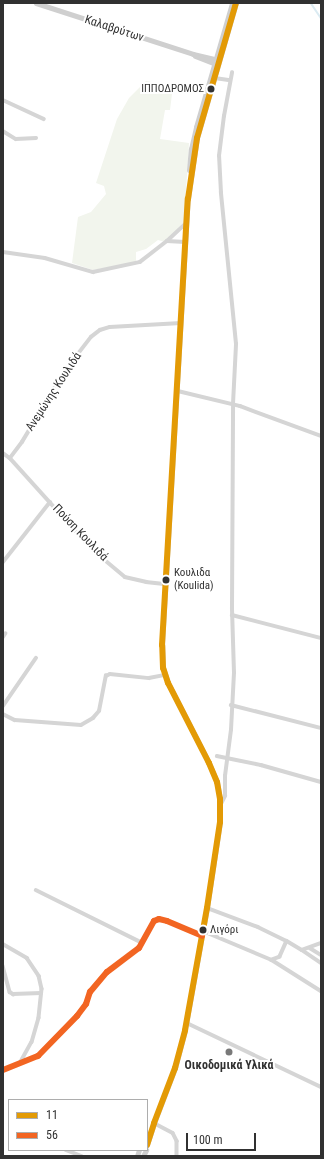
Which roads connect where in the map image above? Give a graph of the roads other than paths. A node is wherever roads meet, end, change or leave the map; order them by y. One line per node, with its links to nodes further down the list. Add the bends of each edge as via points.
1 (36, 3): 4 (main road, Καλαβρύτων, via 193,54 203,60)
2 (232, 3): 4 (main road)
3 (236, 3): 4 (main road)
4 (217, 62): 6 (main road); 12 (main road, via 192,143)
5 (232, 73): 7 (street)
6 (215, 78): 7 (street); 12 (main road, via 197,138)
7 (230, 80): 19 (street, via 220,139 219,171 236,344)
8 (3, 100): 9 (street)
9 (44, 119)
10 (3, 131): 11 (street, via 16,139)
11 (36, 138)
12 (188, 199): 13 (main road)
13 (186, 223): 14 (street); 15 (main road)
14 (167, 241): 15 (street); 16 (street, via 140,262 93,272 45,258)
15 (185, 242): 17 (main road)
16 (3, 252)
17 (181, 322): 18 (main road); 22 (street, Ανεμώνης Κουλιδά, via 110,327 100,330 91,337 64,372)
18 (178, 391): 19 (street); 25 (main road)
19 (232, 404): 20 (street); 26 (street)
20 (321, 436)
21 (3, 453): 22 (street)
22 (10, 458): 23 (street, Πούση Κουλιδά)
23 (50, 502): 24 (street); 25 (street, Πούση Κουλιδά, via 94,551 125,577)
24 (3, 562)
25 (164, 584): 29 (main road, via 162,645)
26 (232, 615): 27 (street); 30 (street, via 234,673)
27 (321, 638)
28 (36, 658): 31 (street)
29 (165, 675): 32 (street, via 149,678 110,674 106,676 99,710 93,718 81,725 21,721); 37 (main road)
30 (231, 705): 33 (street); 35 (street)
31 (3, 706)
32 (3, 714)
33 (321, 728)
34 (217, 756): 35 (street)
35 (228, 757): 36 (street); 38 (street)
36 (225, 776): 37 (street); 39 (street, via 225,796)
37 (215, 779): 39 (main road)
38 (321, 782)
39 (220, 806): 41 (main road, via 220,822)
40 (36, 890): 44 (street)
41 (207, 908): 42 (main road); 43 (street)
42 (203, 934): 44 (street, via 159,919 154,921); 50 (street); 55 (main road)
43 (287, 941): 48 (street); 50 (street, via 280,957)
44 (143, 943): 56 (street, via 103,976 90,992 86,1004 77,1016 38,1056)
45 (321, 943): 47 (street)
46 (3, 944): 54 (street, via 27,958 39,976)
47 (310, 948): 48 (street); 49 (street)
48 (302, 950): 51 (street)
49 (321, 955)
50 (272, 960): 53 (street)
51 (321, 963)
52 (3, 966): 54 (street, via 10,992)
53 (321, 991)
54 (41, 993): 56 (street, via 32,1042)
55 (187, 1023): 58 (street); 59 (main road, via 175,1068)
56 (20, 1064): 57 (street)
57 (3, 1070)
58 (321, 1087)
59 (154, 1123): 60 (main road); 61 (main road); 64 (street, via 173,1133 177,1141)
60 (148, 1133)
61 (148, 1142)
62 (69, 1151): 63 (street)
63 (82, 1156)
64 (178, 1156)

